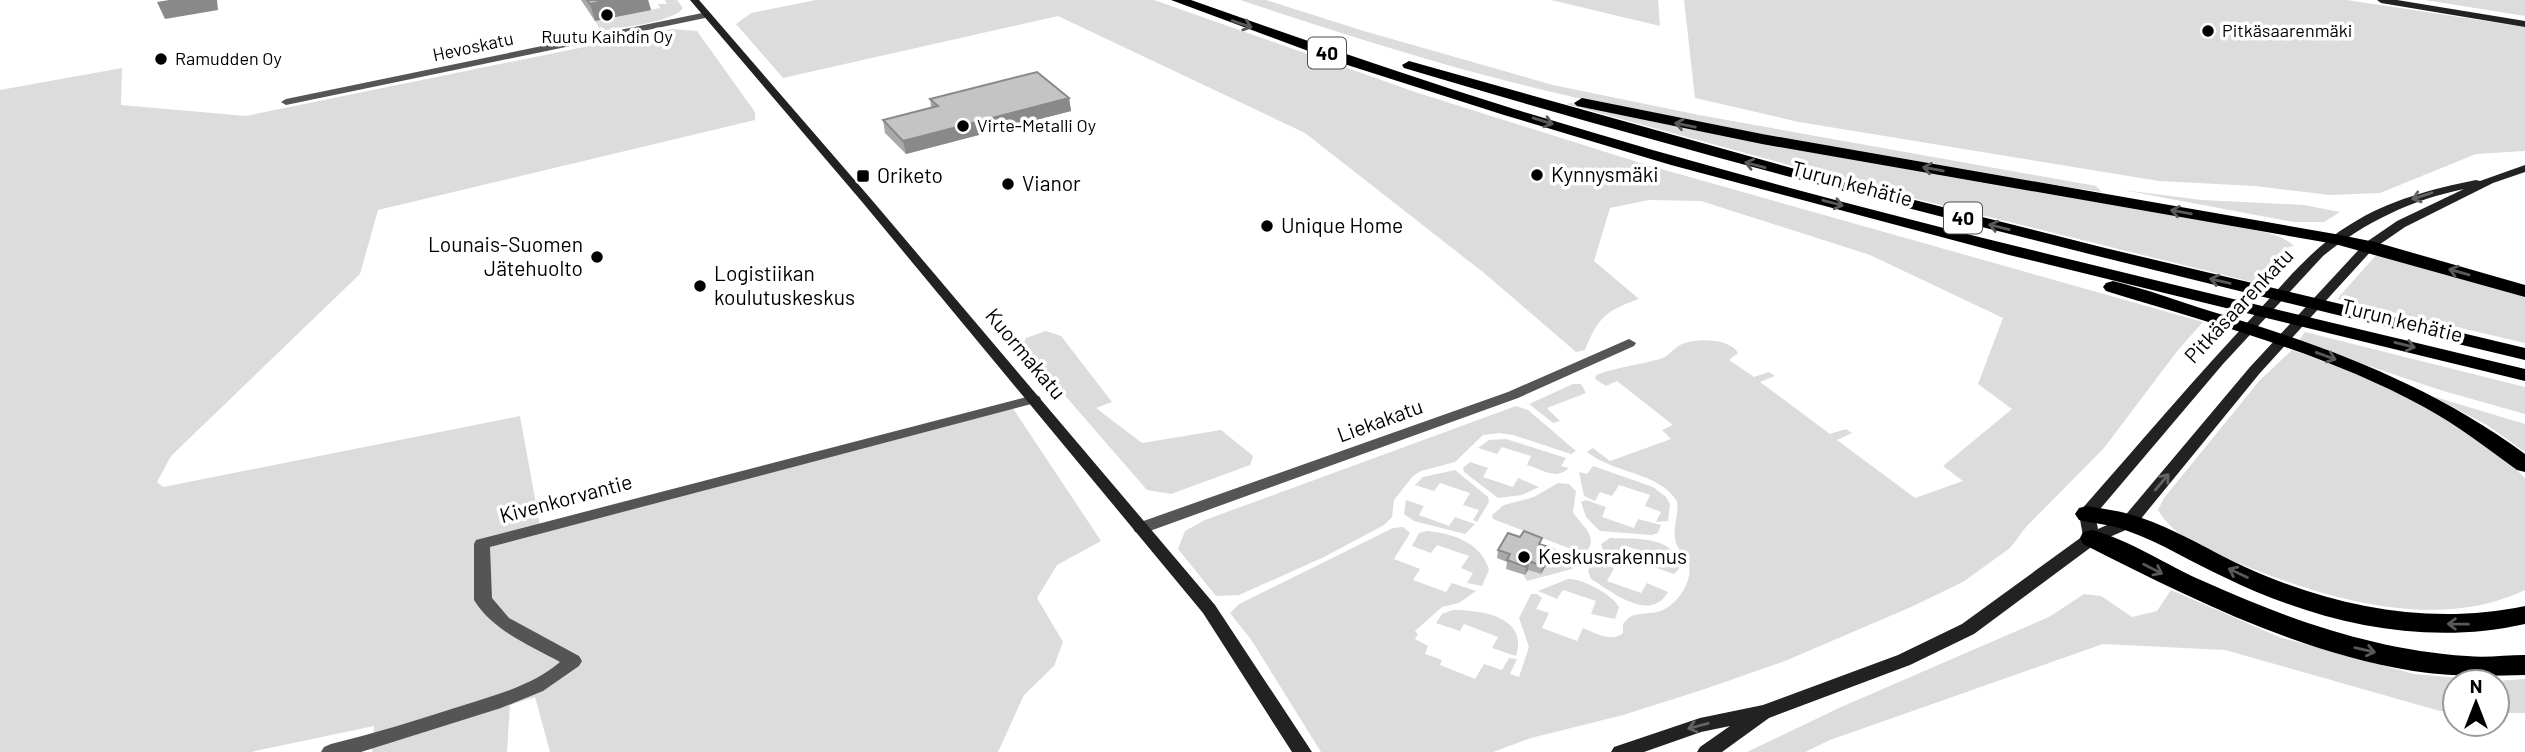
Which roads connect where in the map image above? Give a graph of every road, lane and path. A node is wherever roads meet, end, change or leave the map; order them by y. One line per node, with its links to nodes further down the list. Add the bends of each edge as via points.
1 (694, 0): 5 (street, Kuormakatu)
2 (1178, 0): 11 (highway, Turun kehätie / 40, one-way to 11, via 1478,102)
3 (1216, 0): 7 (highway, Turun kehätie / 40)
4 (2381, 0): 6 (street)
5 (707, 15): 8 (street, Hevoskatu); 18 (street, Kuormakatu)
6 (2525, 24)
7 (1406, 64): 12 (highway, one-way to 7, via 1676,123); 16 (highway, Turun kehätie / 40, one-way to 7, via 1839,187)
8 (286, 102)
9 (2525, 168): 10 (street, Pitkäsaarenkatu)
10 (2489, 181): 12 (street, Pitkäsaarenkatu, one-way to 12, via 2397,204); 13 (street, Pitkäsaarenkatu, via 2387,231)
11 (1934, 229): 17 (highway, Turun kehätie / 40, one-way to 17); 19 (highway, one-way to 19, via 2373,373 2481,430)
12 (2335, 239): 13 (highway); 21 (street, Pitkäsaarenkatu, via 2218,361)
13 (2369, 246): 14 (highway, one-way to 13); 20 (street, Pitkäsaarenkatu, one-way to 13, via 2255,370)
14 (2525, 291)
15 (1629, 344): 22 (street, Liekakatu, via 1513,395)
16 (2525, 354)
17 (2525, 375)
18 (1034, 400): 22 (street, Kuormakatu); 26 (street, Kivenkorvantie, via 482,544 483,600 503,622 573,661 532,690)
19 (2525, 465)
20 (2129, 522): 21 (highway); 23 (highway, one-way to 20, via 2458,625 2347,611 2249,579)
21 (2090, 526): 24 (highway, one-way to 24, via 2200,591 2308,635 2425,661); 25 (street, Pitkäsaarenkatu, via 1984,618 1949,639)
22 (1141, 528): 27 (street, Kuormakatu, via 1209,609)
23 (2525, 615)
24 (2525, 665)
25 (1765, 712): 28 (street, Pitkäsaarenkatu, one-way to 28, via 1700,725); 29 (street, Pitkäsaarenkatu)
26 (331, 752)
27 (1302, 752)
28 (1621, 752)
29 (1707, 752)

